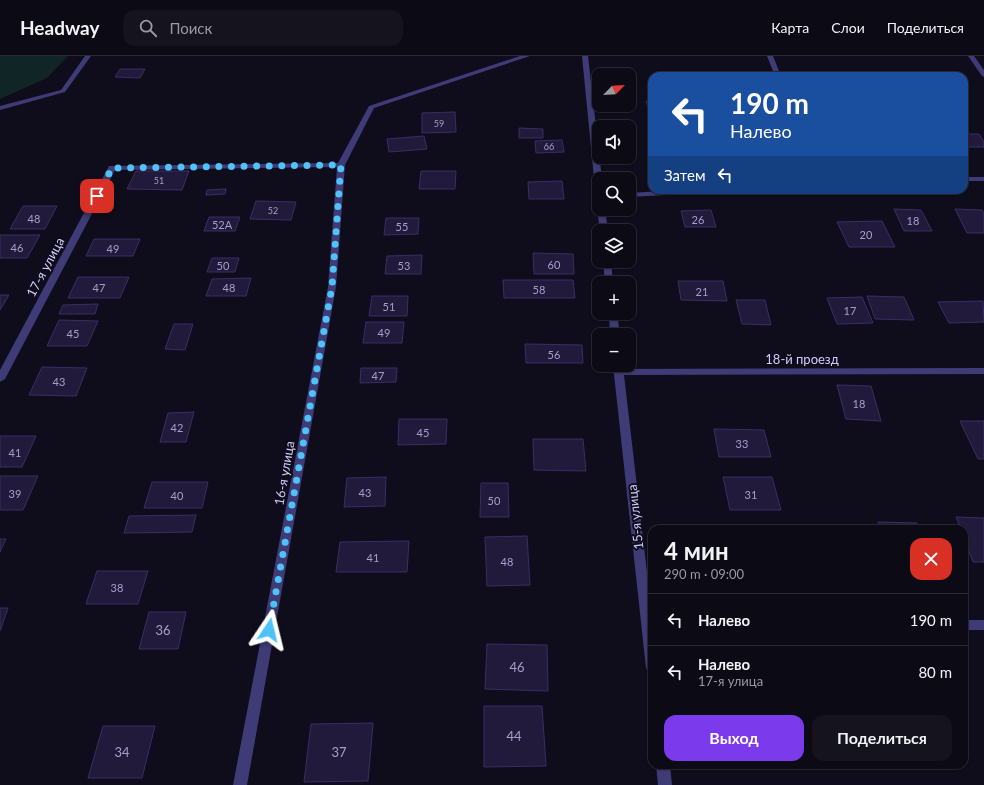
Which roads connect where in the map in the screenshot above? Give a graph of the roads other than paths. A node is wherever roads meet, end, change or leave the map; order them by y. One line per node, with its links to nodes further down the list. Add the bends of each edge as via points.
1 (88, 56): 8 (street, via 63,91)
2 (527, 56): 9 (street, via 371,107)
3 (585, 56): 10 (street)
4 (770, 56): 6 (street)
5 (971, 56): 7 (street)
6 (776, 72)
7 (984, 74)
8 (0, 108)
9 (341, 165): 18 (street, 17-я улица, via 112,168); 23 (street, 16-я улица, via 332,287)
10 (597, 172)
11 (968, 179): 12 (street)
12 (984, 179)
13 (648, 194): 14 (street)
14 (636, 195)
15 (636, 369): 16 (street, 18-й проезд)
16 (984, 371)
17 (619, 372): 19 (street, 15-я улица)
18 (0, 379)
19 (648, 610)
20 (968, 625): 21 (street)
21 (984, 625)
22 (663, 769): 24 (street)
23 (240, 785)
24 (665, 785)

